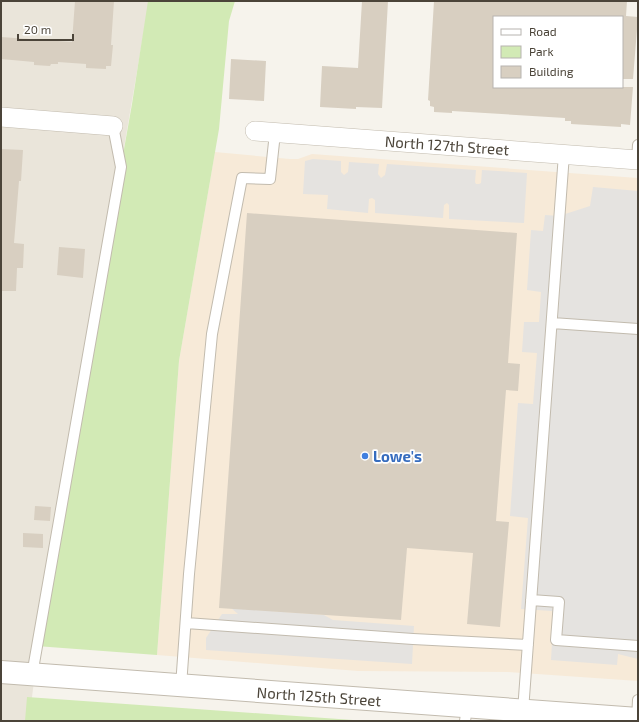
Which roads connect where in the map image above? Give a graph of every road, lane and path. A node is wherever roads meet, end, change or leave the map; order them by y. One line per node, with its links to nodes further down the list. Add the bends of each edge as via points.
1 (1, 117): 2 (street)
2 (113, 126): 14 (lane, via 121,167)
3 (255, 131): 4 (street, North 127th Street)
4 (274, 133): 5 (street, North 127th Street); 10 (lane, via 270,180 242,178 212,334)
5 (564, 154): 6 (street, North 127th Street); 7 (lane)
6 (638, 155)
7 (552, 323): 8 (lane); 9 (lane)
8 (638, 329)
9 (531, 600): 11 (lane); 12 (lane, via 559,602 556,640)
10 (186, 623): 11 (lane); 15 (lane)
11 (528, 645): 16 (lane)
12 (638, 646)
13 (1, 672): 14 (street, North 125th Street)
14 (32, 675): 15 (street, North 125th Street)
15 (181, 686): 18 (street, North 125th Street)
16 (523, 711): 18 (street, North 125th Street); 19 (street, North 125th Street)
17 (638, 713): 19 (street, North 125th Street)
18 (466, 714)
19 (613, 719)

